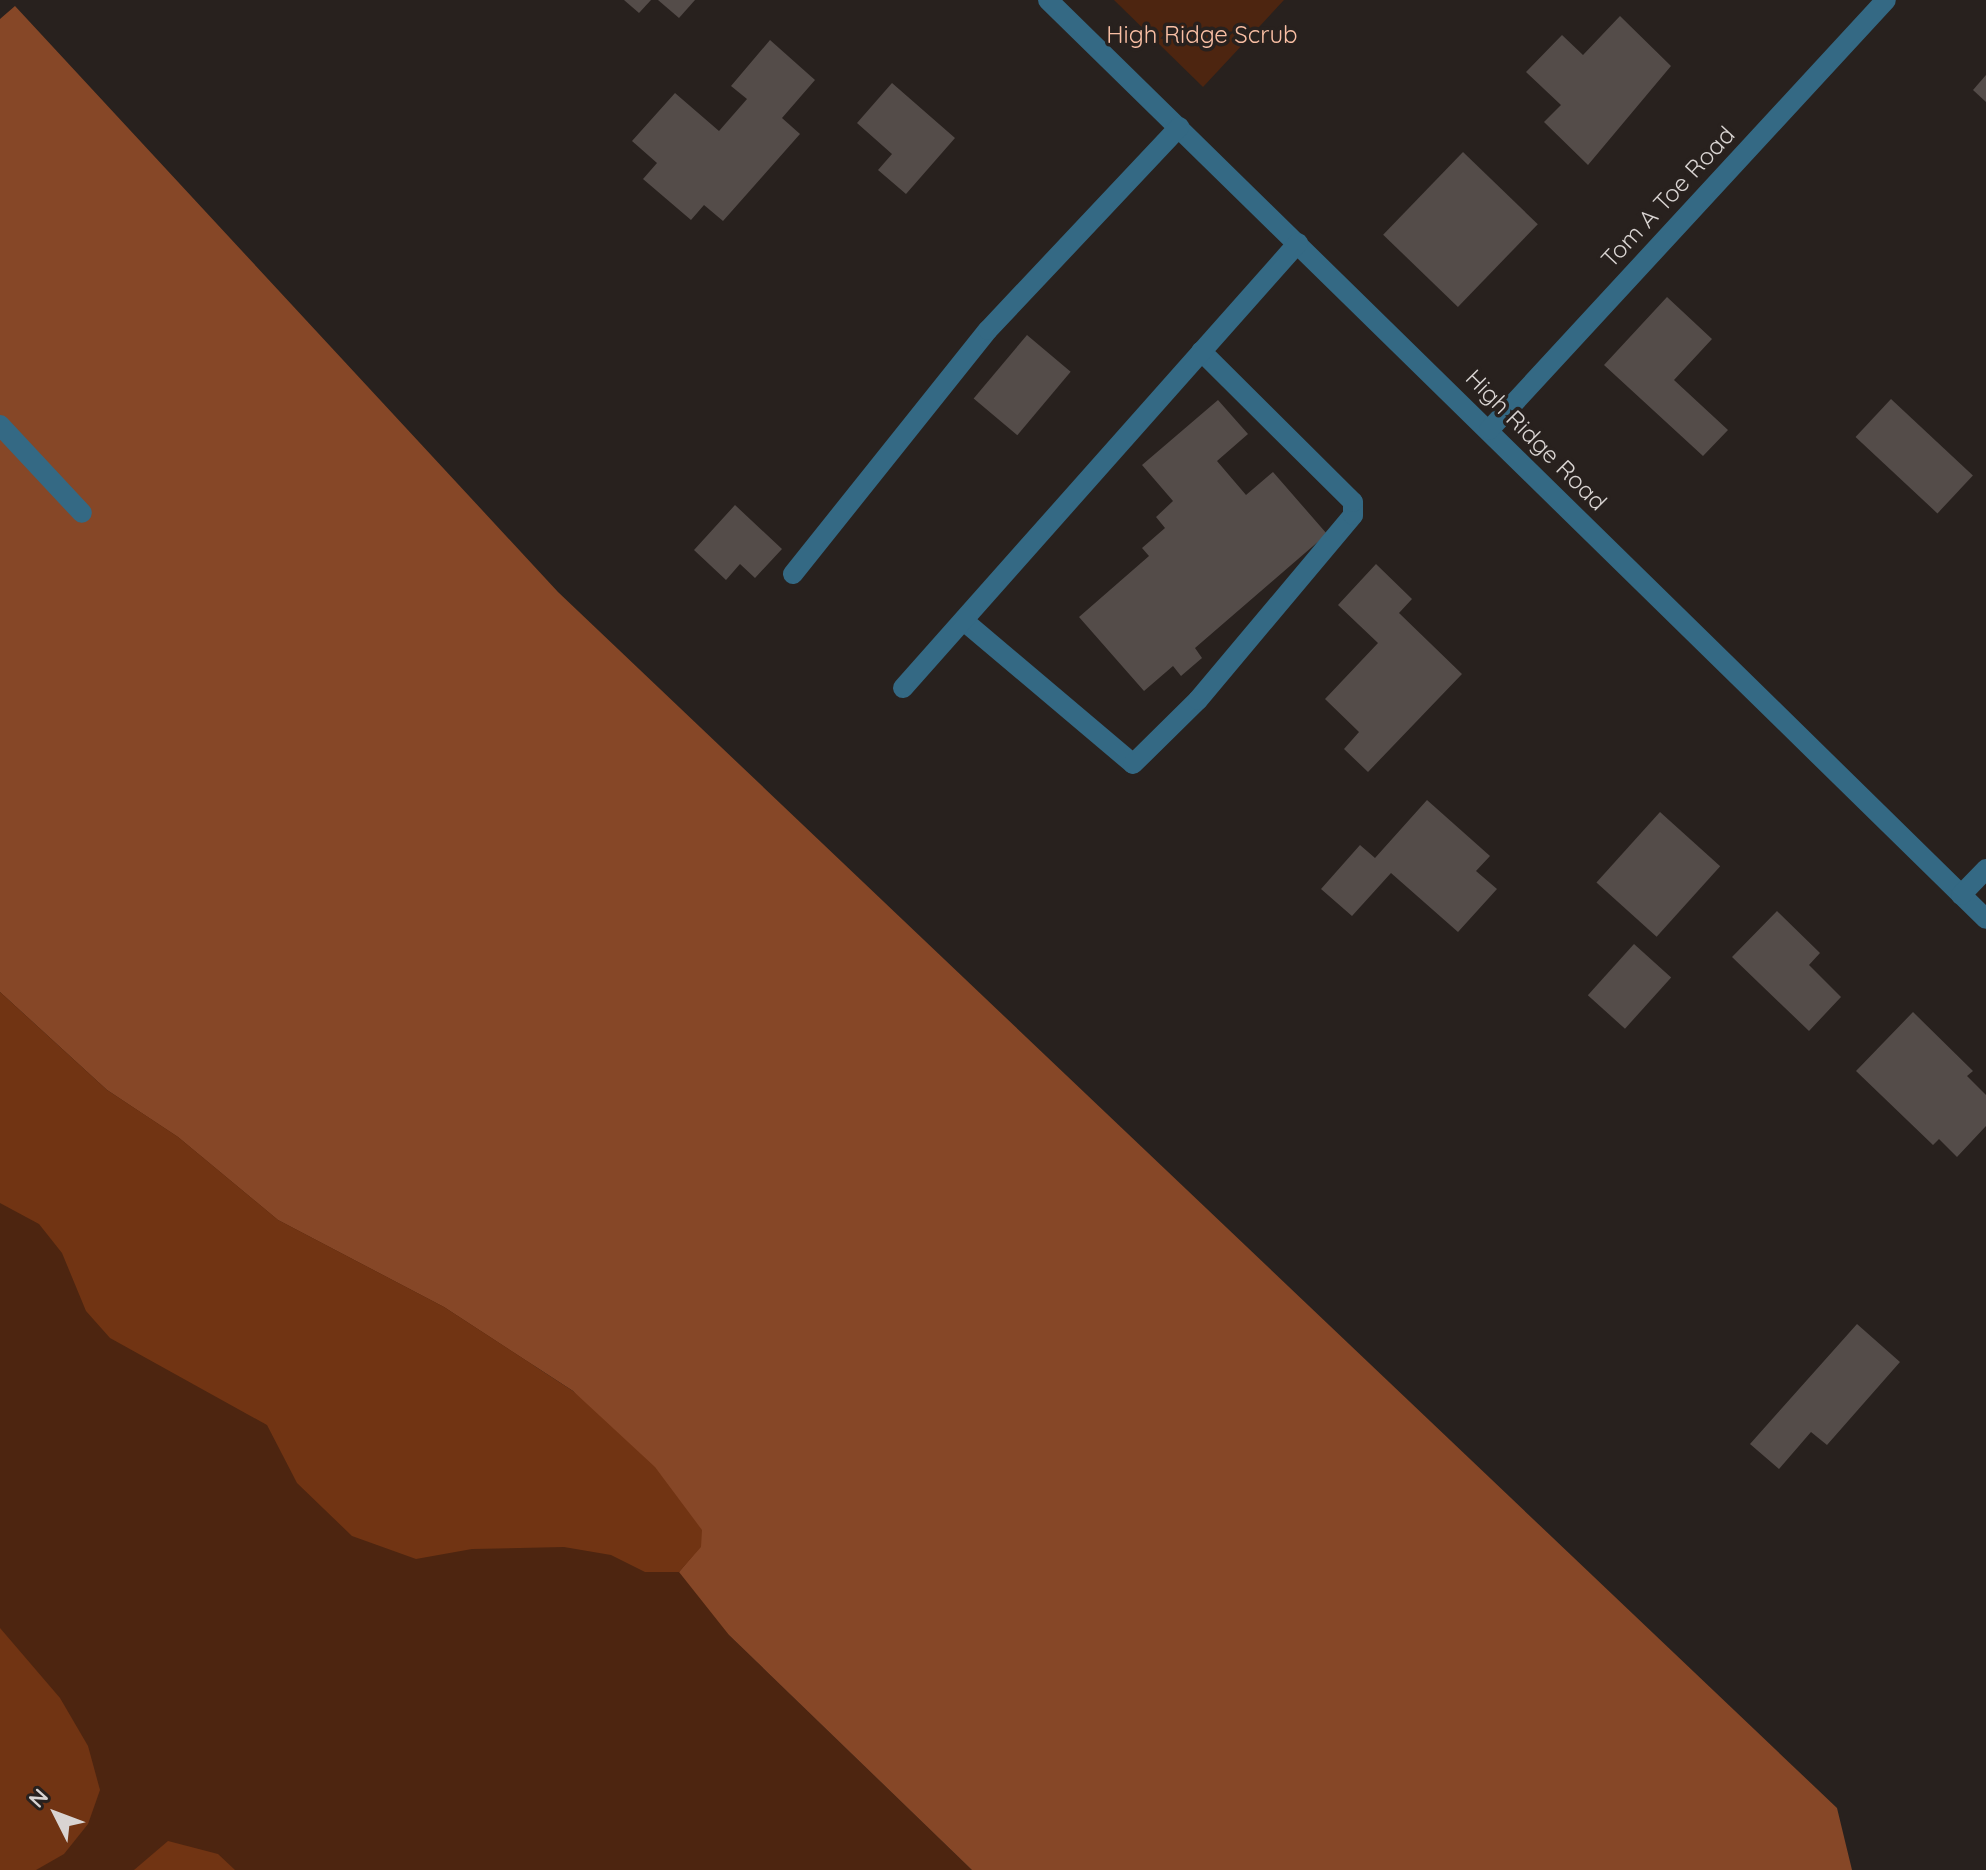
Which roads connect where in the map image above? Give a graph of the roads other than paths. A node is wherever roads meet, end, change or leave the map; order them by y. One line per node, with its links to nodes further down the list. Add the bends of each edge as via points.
1 (1048, 0): 3 (street, High Ridge Road)
2 (1886, 0): 7 (street, Tom A Toe Road)
3 (1179, 127): 4 (street, High Ridge Road); 9 (street, via 988,330)
4 (1298, 243): 5 (street); 7 (street, High Ridge Road)
5 (1201, 351): 10 (street); 10 (street, via 1341,483 1353,515 1198,700 1133,764)
6 (0, 425): 8 (street)
7 (1489, 430): 13 (street, High Ridge Road)
8 (82, 513)
9 (793, 574)
10 (964, 621): 11 (street)
11 (903, 688)
12 (1986, 869): 13 (street)
13 (1961, 895): 14 (street, High Ridge Road)
14 (1986, 919)

